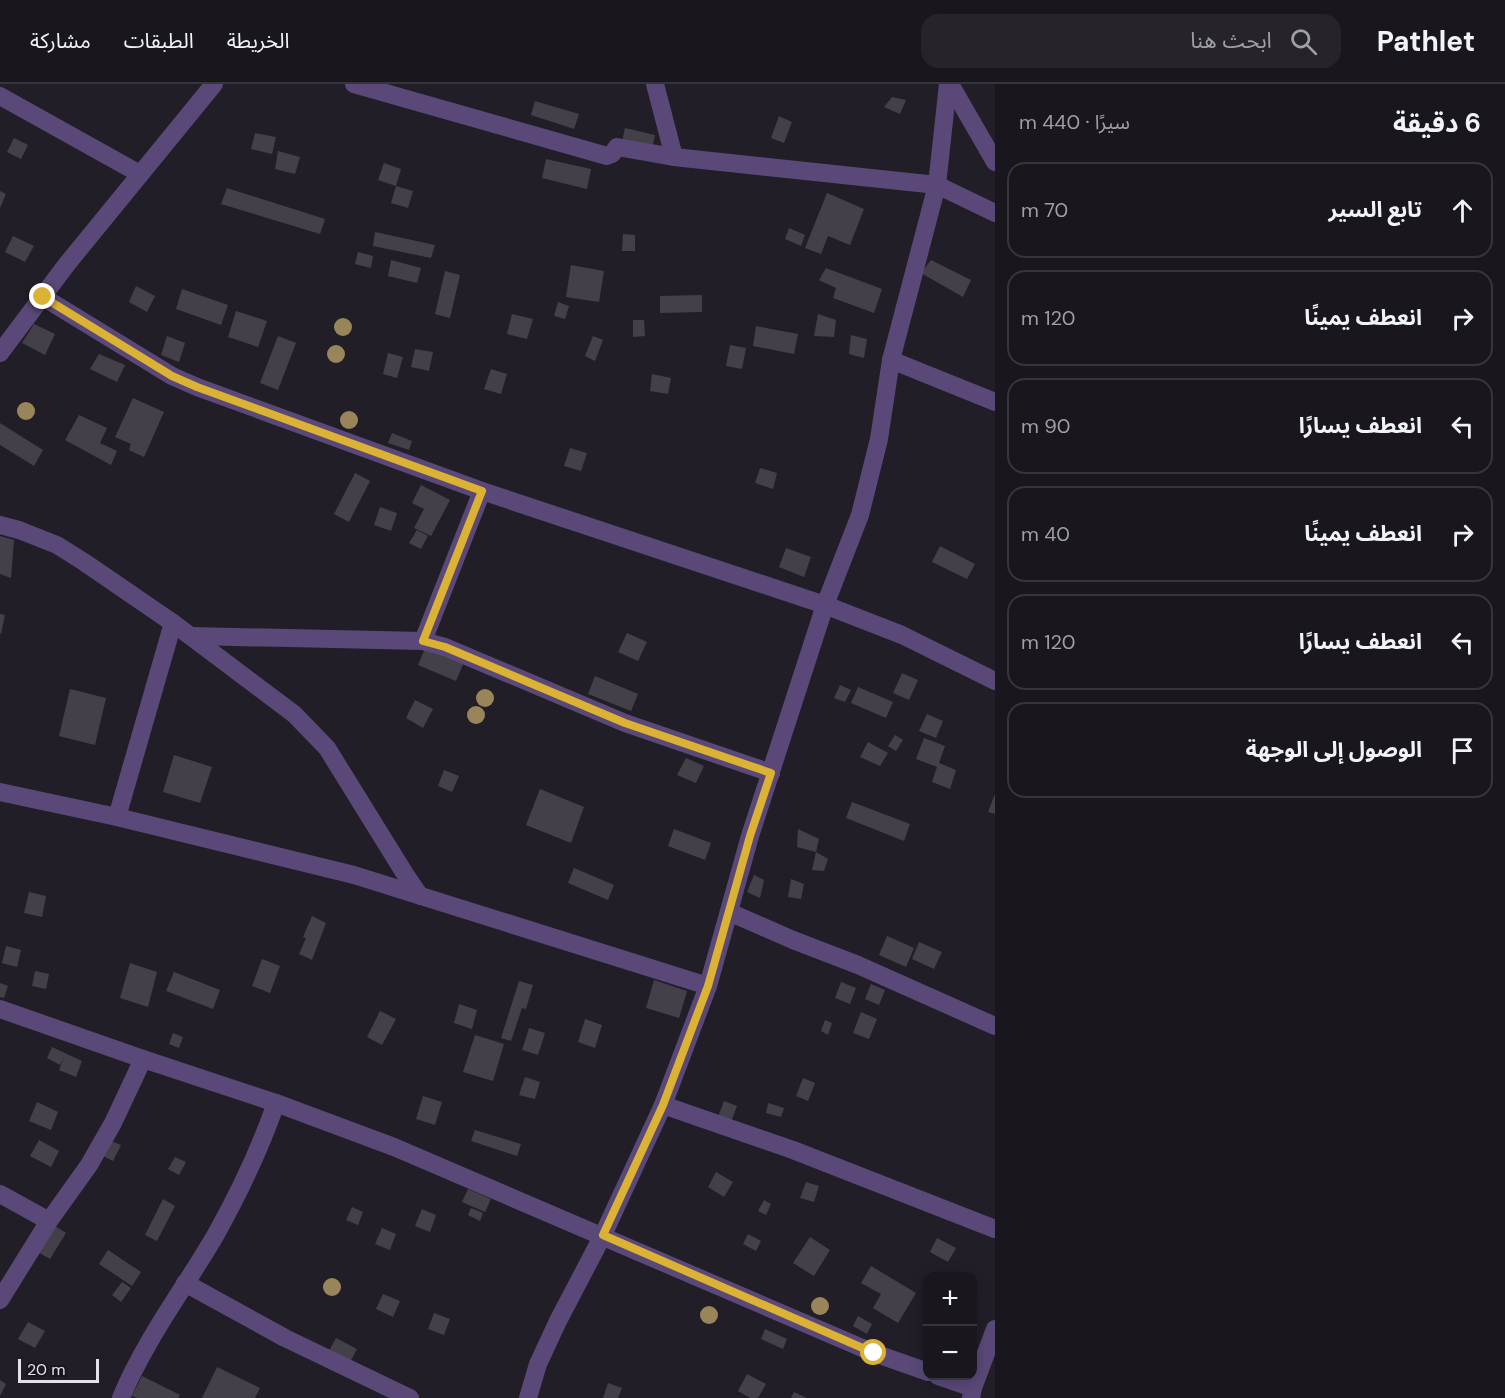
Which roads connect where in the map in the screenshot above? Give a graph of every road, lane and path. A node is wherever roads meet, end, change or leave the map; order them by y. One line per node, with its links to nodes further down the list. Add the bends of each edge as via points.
1 (354, 84): 6 (street, via 607,156 618,147)
2 (655, 84): 6 (street)
3 (949, 84): 7 (street); 9 (street)
4 (209, 86): 8 (street)
5 (0, 96): 8 (street)
6 (675, 158): 9 (street)
7 (995, 162)
8 (140, 174): 11 (street)
9 (937, 185): 10 (street); 13 (street)
10 (995, 213)
11 (43, 297): 12 (street); 15 (street, via 172,376)
12 (0, 353)
13 (891, 360): 14 (street); 17 (street, via 879,438 860,515)
14 (995, 402)
15 (482, 491): 17 (street); 20 (street)
16 (0, 525): 18 (street, via 57,545)
17 (825, 605): 21 (street, via 902,635); 22 (street)
18 (173, 622): 19 (street); 24 (street)
19 (191, 636): 20 (street); 25 (street, via 294,714 327,748)
20 (423, 641): 22 (street, via 625,723)
21 (995, 681)
22 (771, 773): 26 (street)
23 (0, 792): 24 (street)
24 (117, 818): 25 (street, via 354,875)
25 (420, 896): 27 (street)
26 (729, 912): 27 (street); 29 (street)
27 (708, 986): 32 (street)
28 (0, 1008): 30 (street)
29 (995, 1026)
30 (143, 1059): 31 (street); 34 (street, via 89,1165)
31 (276, 1103): 36 (street, via 394,1147); 37 (street, via 240,1189)
32 (663, 1105): 35 (street, via 794,1150); 36 (street)
33 (0, 1194): 34 (street)
34 (49, 1221): 38 (street)
35 (995, 1229)
36 (603, 1235): 40 (street); 45 (street, via 538,1364)
37 (185, 1283): 43 (street); 44 (street, via 285,1338)
38 (0, 1300)
39 (995, 1329): 42 (street)
40 (923, 1371)
41 (946, 1380): 42 (street)
42 (972, 1393)
43 (121, 1398)
44 (410, 1398)
45 (528, 1398)

